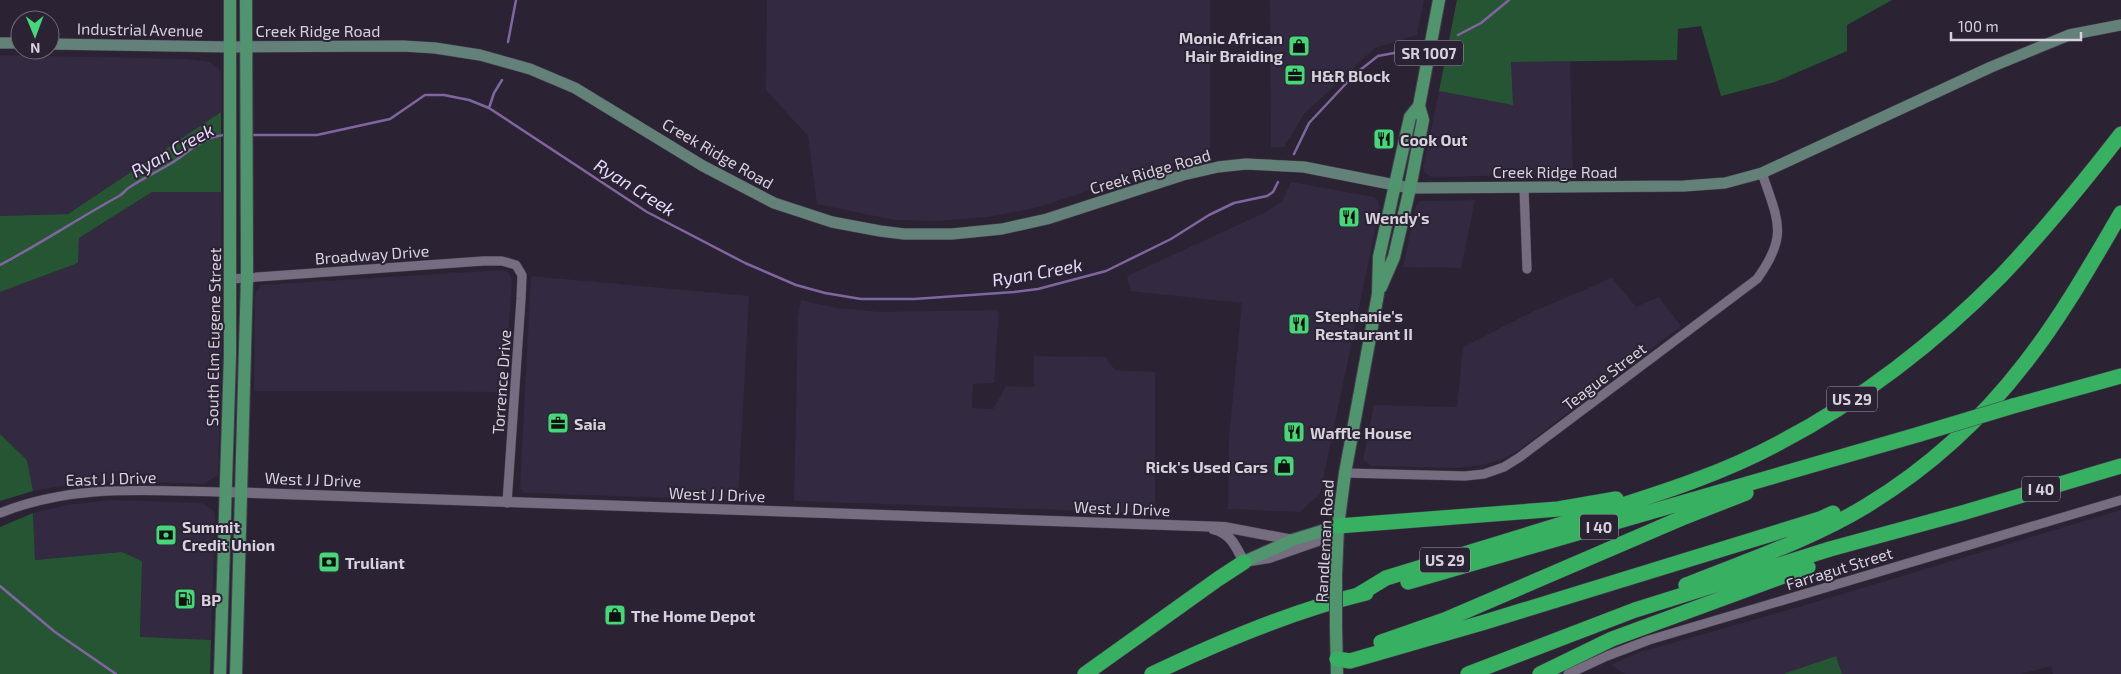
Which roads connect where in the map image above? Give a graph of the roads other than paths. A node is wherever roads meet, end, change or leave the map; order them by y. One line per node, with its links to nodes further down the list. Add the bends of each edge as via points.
1 (230, 0): 6 (main road, South Elm Eugene Street)
2 (246, 0): 7 (main road, South Elm Eugene Street)
3 (1439, 0): 8 (main road, Randleman Road / SR 1007)
4 (2121, 25): 10 (main road, Creek Ridge Road, via 2070,35 1991,67)
5 (60, 44): 6 (main road, Industrial Avenue)
6 (230, 47): 7 (main road, Creek Ridge Road); 18 (main road, South Elm Eugene Street)
7 (246, 47): 11 (main road, Creek Ridge Road, via 410,46 480,55 510,63 575,88 754,194 809,216 880,231 952,234 1002,229 1048,219 1183,175 1239,164 1304,167); 17 (main road, South Elm Eugene Street)
8 (1419, 106): 11 (main road, Randleman Road / SR 1007, via 1410,117); 12 (main road, Randleman Road / SR 1007, via 1423,120)
9 (2121, 134): 24 (highway, US 29, via 2000,276 1915,353 1817,423 1778,444)
10 (1762, 173): 13 (main road, Creek Ridge Road, via 1725,183 1684,186); 23 (street, Teague Street, via 1778,227 1776,247 1757,279 1544,440 1504,468 1484,474)
11 (1396, 186): 12 (main road, Creek Ridge Road); 19 (main road, Randleman Road / SR 1007, via 1379,257)
12 (1410, 188): 13 (main road, Creek Ridge Road); 19 (main road, Randleman Road / SR 1007, via 1394,257)
13 (1524, 188): 16 (street)
14 (2121, 213): 27 (highway, via 2026,363 1957,437)
15 (516, 265): 17 (street, Broadway Drive, via 483,261); 29 (street, Torrence Drive, via 522,275)
16 (1527, 269)
17 (247, 278): 18 (street, Broadway Drive); 26 (main road, South Elm Eugene Street)
18 (231, 279): 25 (main road, South Elm Eugene Street)
19 (1378, 294): 23 (main road, Randleman Road / SR 1007)
20 (2121, 376): 21 (highway, I 40, bridge)
21 (1839, 459): 36 (highway, I 40, via 1811,464); 38 (highway, via 1682,518 1447,620 1349,652)
22 (2121, 466): 31 (highway, I 40)
23 (1344, 473): 33 (main road, Randleman Road / SR 1007)
24 (1681, 486): 33 (highway, via 1558,509); 36 (highway, US 29, via 1386,578)
25 (226, 492): 26 (street, West J J Drive); 30 (street, East J J Drive, via 99,490 55,496); 39 (main road, South Elm Eugene Street)
26 (242, 492): 29 (street, West J J Drive); 40 (main road, South Elm Eugene Street)
27 (1885, 493): 37 (highway, via 1814,533 1680,587); 38 (highway, via 1820,519)
28 (2121, 500): 45 (street, Farragut Street, via 1649,640)
29 (508, 503): 32 (street, West J J Drive)
30 (0, 513)
31 (1962, 513): 37 (highway, I 40); 44 (highway, via 1612,639)
32 (1207, 527): 34 (street, West J J Drive, via 1232,528); 35 (street, West J J Drive, via 1228,535)
33 (1338, 530): 34 (main road, West J J Drive); 35 (street, via 1269,558); 38 (main road, Randleman Road / SR 1007, bridge)
34 (1293, 540): 35 (main road, West J J Drive)
35 (1244, 562): 41 (highway)
36 (1358, 595): 42 (highway, I 40, via 1272,622)
37 (1635, 610): 43 (highway, I 40)
38 (1337, 667)
39 (220, 674)
40 (236, 674)
41 (1085, 674)
42 (1152, 674)
43 (1468, 674)
44 (1540, 674)
45 (1568, 674)

